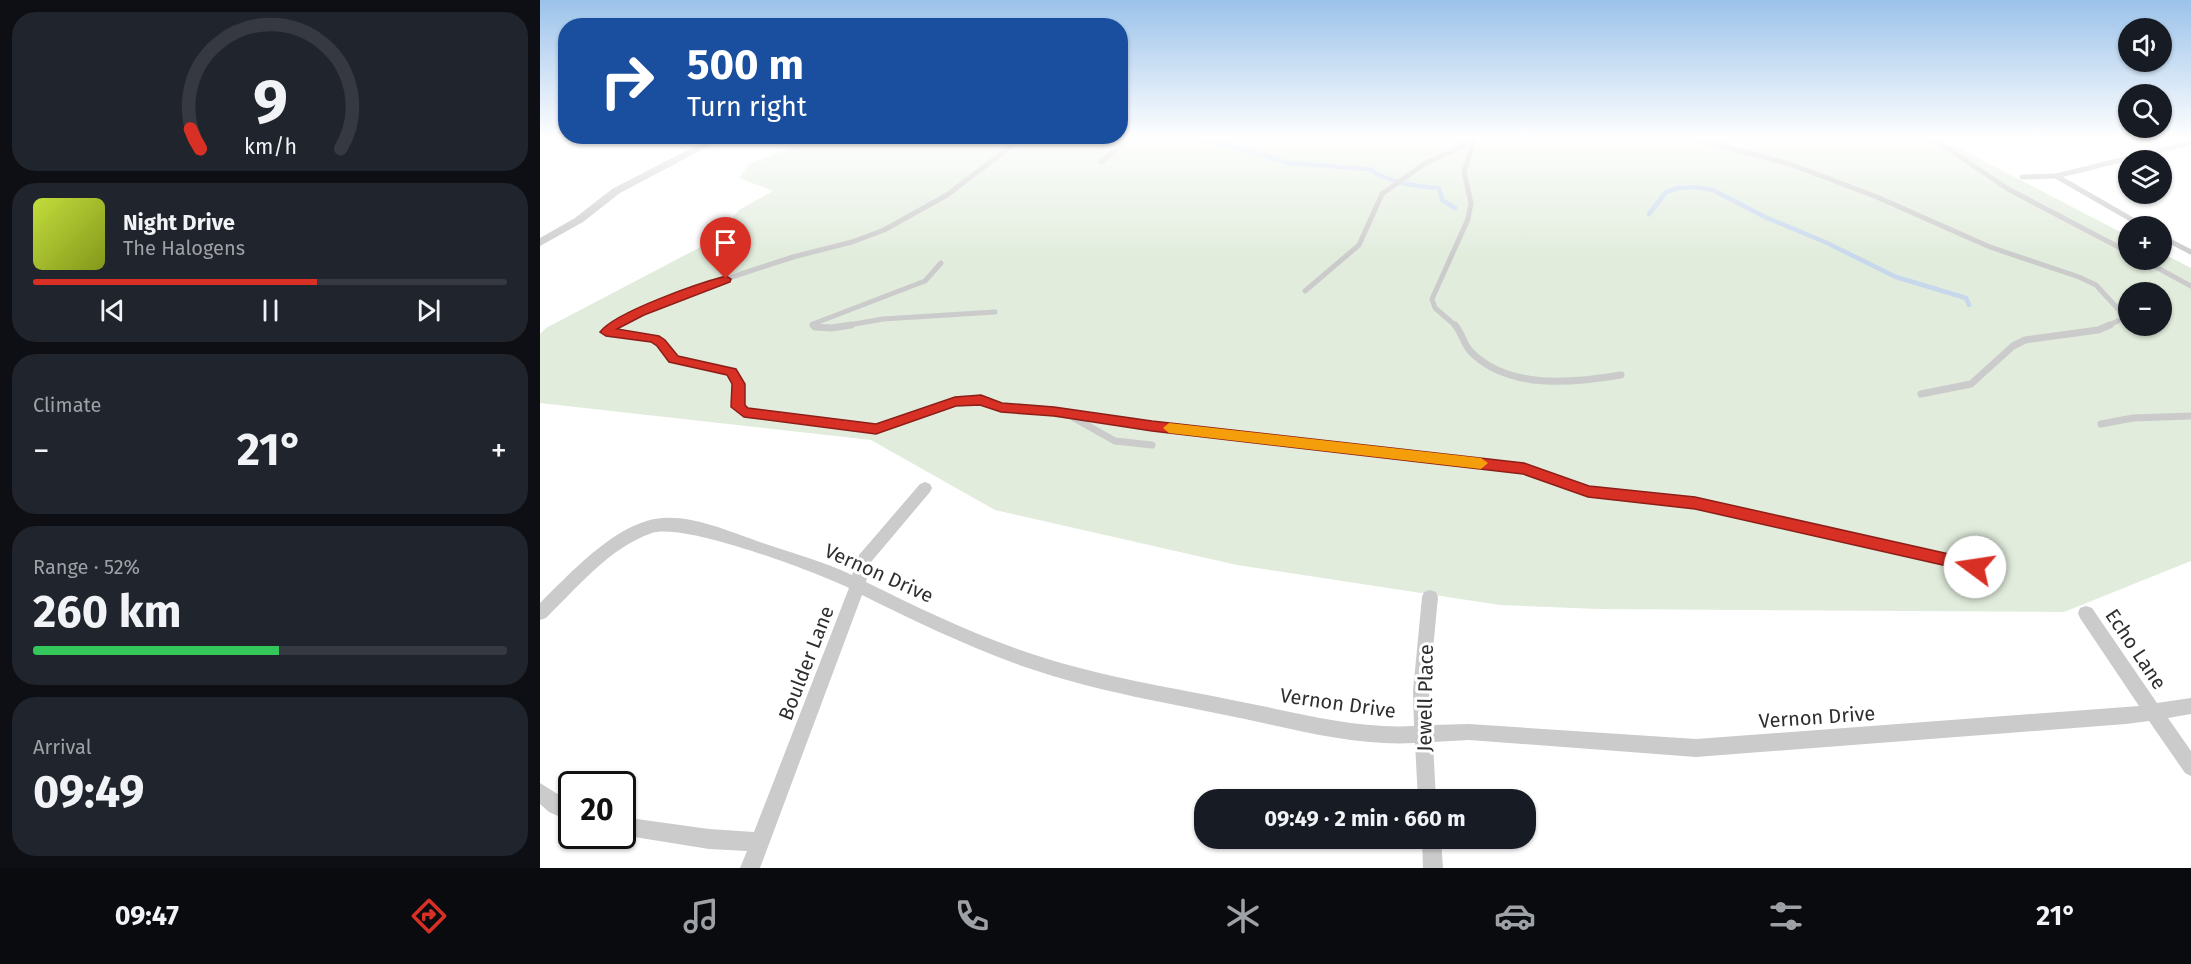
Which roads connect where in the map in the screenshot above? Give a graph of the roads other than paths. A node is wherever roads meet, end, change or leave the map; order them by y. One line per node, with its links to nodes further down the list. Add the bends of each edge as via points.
1 (642, 178): 10 (street)
2 (972, 178): 20 (lane, via 861,240 703,287 640,312 606,332 654,339 674,359 732,372 739,384 738,407 744,412 876,429 955,401 981,400 1001,407)
3 (1405, 178): 16 (lane, via 1382,194 1366,232 1351,254)
4 (1465, 178): 18 (lane, via 1471,207 1456,252 1433,292 1434,310 1455,326 1474,355 1525,379 1574,382)
5 (1826, 178): 19 (lane, via 1990,247 2079,277 2096,285 2119,310 2122,319 2115,324 2098,330 2025,339 1971,384)
6 (1991, 178): 11 (lane)
7 (2057, 178): 8 (lane)
8 (2125, 216)
9 (2172, 242): 12 (lane)
10 (540, 243)
11 (2118, 247)
12 (2191, 252)
13 (941, 263): 17 (lane, via 915,285 813,324 832,328 883,319)
14 (2161, 270): 15 (lane)
15 (2191, 286)
16 (1305, 291)
17 (995, 312)
18 (1621, 375)
19 (1921, 394)
20 (1065, 414): 23 (lane, via 1115,441); 25 (lane, via 1524,468 1588,492 1695,503)
21 (2191, 416): 22 (lane, via 2133,418)
22 (2102, 424)
23 (1152, 445)
24 (925, 488): 26 (street, Boulder Lane, via 864,559)
25 (1949, 560)
26 (858, 584): 28 (street, Vernon Drive, via 719,534 663,524 614,545); 32 (street, Vernon Drive, via 939,626 996,649 1114,684 1348,732); 38 (street, Boulder Lane)
27 (1430, 597): 32 (street, Jewell Place, via 1421,691)
28 (540, 613)
29 (2086, 613): 31 (street, Echo Lane)
30 (2191, 706): 31 (street, Vernon Drive)
31 (2154, 713): 32 (street, Vernon Drive, via 1696,748 1469,732); 33 (street, Echo Lane)
32 (1423, 734): 34 (street, Jewell Place)
33 (2191, 767)
34 (1426, 789)
35 (540, 792): 36 (street)
36 (558, 806)
37 (636, 828): 38 (street)
38 (760, 842): 40 (street, Boulder Lane)
39 (1432, 849): 41 (street)
40 (750, 868)
41 (1433, 868)

